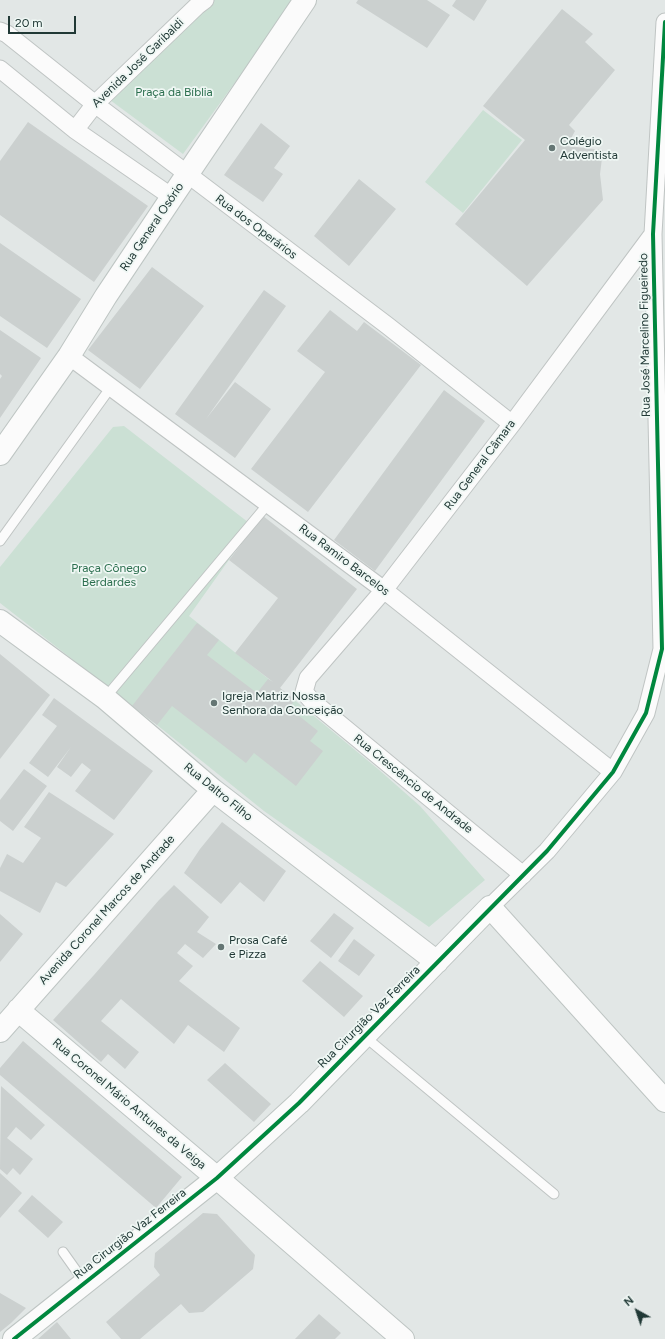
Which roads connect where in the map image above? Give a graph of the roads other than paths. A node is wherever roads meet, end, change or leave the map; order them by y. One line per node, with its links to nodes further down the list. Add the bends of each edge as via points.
1 (205, 0): 6 (street, Avenida José Garibaldi)
2 (305, 0): 8 (street, Rua General Osório)
3 (665, 23): 10 (street, Rua José Marcelino Figueiredo)
4 (0, 31): 6 (street, Rua dos Operários)
5 (0, 69): 7 (street)
6 (95, 104): 7 (street, Avenida José Garibaldi); 8 (street, Rua dos Operários)
7 (75, 130): 9 (street)
8 (187, 174): 9 (street, Rua General Osório); 13 (street, Rua dos Operários, via 388,326)
9 (172, 197): 11 (street, Rua General Osório)
10 (653, 234): 13 (street, Rua General Câmara); 19 (street, Rua José Marcelino Figueiredo)
11 (68, 356): 12 (street, Rua Ramiro Barcelos); 14 (street, Rua General Osório)
12 (111, 387): 15 (street, Rua Ramiro Barcelos); 16 (lane)
13 (512, 424): 17 (street, Rua General Câmara)
14 (0, 454)
15 (268, 504): 17 (street, Rua Ramiro Barcelos); 21 (lane)
16 (0, 541)
17 (384, 590): 20 (street, Rua General Câmara, via 308,678); 22 (street, Rua Ramiro Barcelos)
18 (0, 621): 21 (street, Rua Daltro Filho)
19 (662, 649): 22 (street, Rua Cirurgião Vaz Ferreira, via 646,714)
20 (304, 692): 24 (street, Rua Crescêncio de Andrade)
21 (105, 698): 23 (street, Rua Daltro Filho)
22 (613, 772): 24 (street, Rua Cirurgião Vaz Ferreira, via 547,851)
23 (213, 790): 26 (street, Rua Daltro Filho); 27 (street, Avenida Coronel Marcos de Andrade)
24 (523, 875): 25 (street, Rua Cirurgião Vaz Ferreira)
25 (490, 908): 26 (street, Rua Cirurgião Vaz Ferreira); 30 (street)
26 (437, 962): 29 (street, Rua Cirurgião Vaz Ferreira)
27 (18, 1010): 28 (street, Avenida Coronel Marcos de Andrade); 31 (street, Rua Coronel Mário Antunes da Veiga)
28 (0, 1030)
29 (364, 1036): 31 (street, Rua Cirurgião Vaz Ferreira, via 298,1103); 32 (lane)
30 (665, 1100)
31 (217, 1178): 34 (street, Rua Cirurgião Vaz Ferreira); 36 (street, Rua Coronel Mário Antunes da Veiga)
32 (554, 1194)
33 (63, 1252): 34 (lane)
34 (85, 1283): 35 (street, Rua Cirurgião Vaz Ferreira)
35 (14, 1339)
36 (402, 1339)

